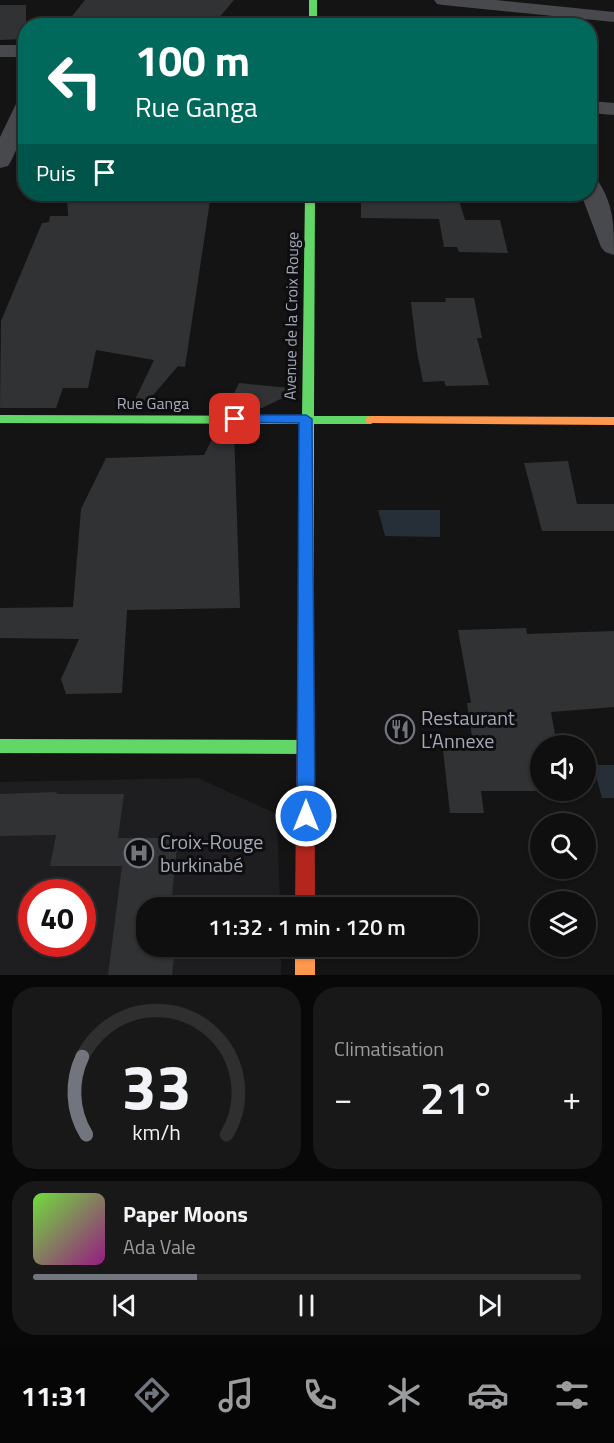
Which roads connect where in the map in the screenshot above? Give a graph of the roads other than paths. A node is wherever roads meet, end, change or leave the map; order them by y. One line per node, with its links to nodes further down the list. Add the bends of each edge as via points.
1 (313, 0): 5 (street)
2 (443, 0): 3 (street)
3 (517, 4): 4 (street)
4 (614, 17)
5 (313, 18)
6 (0, 51): 7 (street)
7 (18, 51)
8 (597, 107): 9 (street)
9 (614, 109)
10 (18, 121): 11 (street)
11 (0, 159)
12 (310, 201): 16 (street, Avenue de la Croix Rouge)
13 (596, 201): 14 (street)
14 (612, 237)
15 (0, 419): 16 (street, Rue Ganga)
16 (306, 419): 17 (street, Rue Ganga); 19 (street, Avenue de la Croix Rouge)
17 (614, 421)
18 (0, 746): 19 (street)
19 (306, 747): 20 (street, Avenue de la Croix Rouge)
20 (305, 897)
21 (305, 957): 22 (street)
22 (304, 975)

